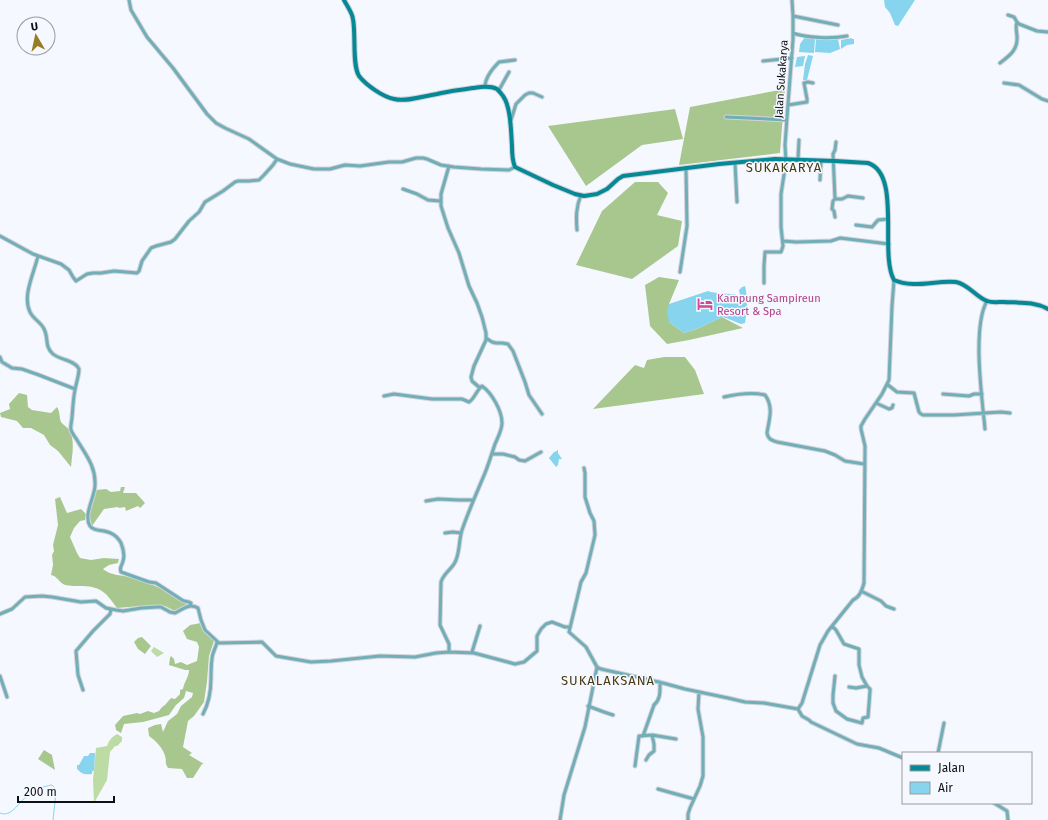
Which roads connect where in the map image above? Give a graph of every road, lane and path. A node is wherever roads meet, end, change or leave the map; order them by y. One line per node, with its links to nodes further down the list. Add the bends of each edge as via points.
1 (128, 0): 28 (street, via 147,37 174,68 207,114 216,123 249,138)
2 (344, 0): 18 (main road, via 353,20 357,72 378,92 395,99 408,100)
3 (792, 0): 5 (street, Jalan Sukakarya)
4 (1008, 15): 6 (street, via 1014,17)
5 (793, 16): 7 (street); 9 (street, Jalan Sukakarya)
6 (1016, 22): 8 (street, via 1037,31); 14 (street, via 1015,47 1011,55)
7 (838, 25)
8 (1048, 32)
9 (793, 33): 10 (street, via 816,38); 11 (street, Jalan Sukakarya)
10 (847, 36)
11 (792, 58): 13 (street); 22 (street, Jalan Sukakarya)
12 (515, 60): 18 (street, via 499,62)
13 (764, 61)
14 (1000, 63)
15 (509, 72): 19 (street)
16 (813, 83): 22 (street, via 804,83 807,102)
17 (1004, 83): 21 (street, via 1018,85)
18 (485, 87): 19 (main road)
19 (499, 90): 25 (main road, via 505,99)
20 (542, 97): 25 (street, via 532,92 525,95 516,104)
21 (1048, 101)
22 (788, 105): 24 (street, Jalan Sukakarya)
23 (726, 117): 24 (street)
24 (787, 120): 29 (street, Jalan Sukakarya)
25 (510, 121): 35 (main road, via 512,158)
26 (799, 140): 30 (street)
27 (836, 142): 32 (street)
28 (277, 159): 34 (street, via 314,169 402,162 416,158); 51 (street, via 258,180 238,180 205,202 179,236 171,242 151,248 138,273 93,273 76,281 65,266)
29 (785, 159): 30 (main road); 33 (main road); 49 (street, Jalan Sukakarya, via 781,194)
30 (798, 160): 31 (main road)
31 (822, 161): 32 (main road); 37 (street)
32 (834, 161): 41 (street); 45 (main road, via 868,163 875,166 885,185)
33 (735, 163): 36 (main road); 43 (street)
34 (449, 166): 35 (street, via 509,170); 42 (street)
35 (515, 167): 39 (main road)
36 (686, 169): 39 (main road, via 623,176 597,194); 52 (street, via 687,226)
37 (820, 180)
38 (403, 189): 42 (street, via 428,200)
39 (580, 195): 47 (street)
40 (863, 198): 41 (street, via 848,196)
41 (835, 199): 44 (street, via 832,209)
42 (440, 201): 57 (street, via 468,286 482,316)
43 (737, 202)
44 (835, 217)
45 (888, 219): 46 (street, via 878,220 872,227); 50 (main road)
46 (856, 225)
47 (577, 230)
48 (0, 236): 51 (street)
49 (783, 241): 50 (street, via 831,241 840,238); 54 (street, via 781,252 765,252)
50 (889, 244): 53 (main road)
51 (38, 256): 61 (street, via 27,292 30,312 45,329 51,352 78,366)
52 (680, 272)
53 (894, 280): 55 (main road, via 919,284 959,283); 59 (street)
54 (764, 283)
55 (987, 301): 56 (main road, via 1032,303); 63 (street, via 980,329)
56 (1048, 309)
57 (486, 338): 60 (street, via 471,377); 70 (street, via 492,342 508,344 529,395)
58 (0, 357): 61 (street, via 2,362 12,368 22,369)
59 (888, 385): 66 (street); 68 (street, via 897,392 914,393 922,415)
60 (480, 388): 64 (street, via 471,402 462,399 394,394); 73 (street, via 482,386 491,395 502,420 502,428)
61 (75, 389): 81 (street, via 71,429 90,461 95,477 88,514 90,526 96,530 111,532 117,537 123,549 121,572 156,583 184,602 190,602)
62 (942, 394): 63 (street)
63 (982, 394): 68 (street)
64 (384, 396)
65 (724, 397): 74 (street, via 737,394 765,394 770,409 767,433 769,439 825,451 845,461)
66 (876, 403): 67 (street, via 889,409); 74 (street, via 861,428)
67 (893, 405)
68 (983, 413): 69 (street); 71 (street)
69 (1010, 413)
70 (542, 414)
71 (985, 429)
72 (541, 452): 73 (street, via 524,461 503,454)
73 (492, 454): 76 (street)
74 (864, 464): 80 (street, via 864,583)
75 (584, 468): 87 (street, via 585,497 594,521 595,535 586,573 580,582)
76 (474, 500): 77 (street); 79 (street)
77 (426, 501)
78 (445, 533): 79 (street)
79 (462, 533): 89 (street, via 454,565 443,576 441,582 440,625 449,644)
80 (861, 591): 83 (street); 86 (street)
81 (190, 605): 82 (street, via 175,613 161,607 123,611); 88 (street, via 198,608 205,630)
82 (111, 609): 84 (street, via 96,601 81,602 34,596 25,597 12,609); 97 (street, via 110,614 76,651 78,675)
83 (894, 609)
84 (0, 614)
85 (480, 626): 90 (street)
86 (832, 626): 95 (street, via 844,644 859,649 859,665); 101 (street, via 820,645)
87 (570, 627): 90 (street, via 552,622 546,624 537,636 537,651 524,662 515,664); 91 (street, via 569,632 586,647)
88 (217, 642): 89 (street, via 262,642 276,656 311,662 380,656 415,658); 102 (street, via 212,657 208,704)
89 (449, 652): 90 (street)
90 (472, 652)
91 (597, 667): 94 (street); 100 (street)
92 (0, 676): 99 (street)
93 (835, 676): 95 (street, via 833,703 836,711 847,719 862,723 863,718 868,717 870,689)
94 (660, 682): 98 (street); 106 (street, via 660,696 654,705)
95 (867, 686): 96 (street)
96 (849, 687)
97 (83, 690)
98 (699, 692): 101 (street, via 745,702); 113 (street, via 698,710 704,757 703,776)
99 (7, 697)
100 (588, 706): 103 (street); 115 (street, via 585,727 564,795)
101 (798, 709): 109 (street, via 802,716 811,722 848,740)
102 (203, 714)
103 (613, 715)
104 (944, 723): 108 (street)
105 (652, 735): 106 (street); 107 (street); 110 (street, via 654,751)
106 (643, 736): 111 (street, via 638,737)
107 (676, 739)
108 (938, 752)
109 (902, 758)
110 (646, 760)
111 (635, 766)
112 (658, 789): 113 (street)
113 (694, 799): 116 (street)
114 (996, 804): 117 (street, via 1007,811)
115 (560, 820)
116 (688, 820)
117 (1008, 820)

